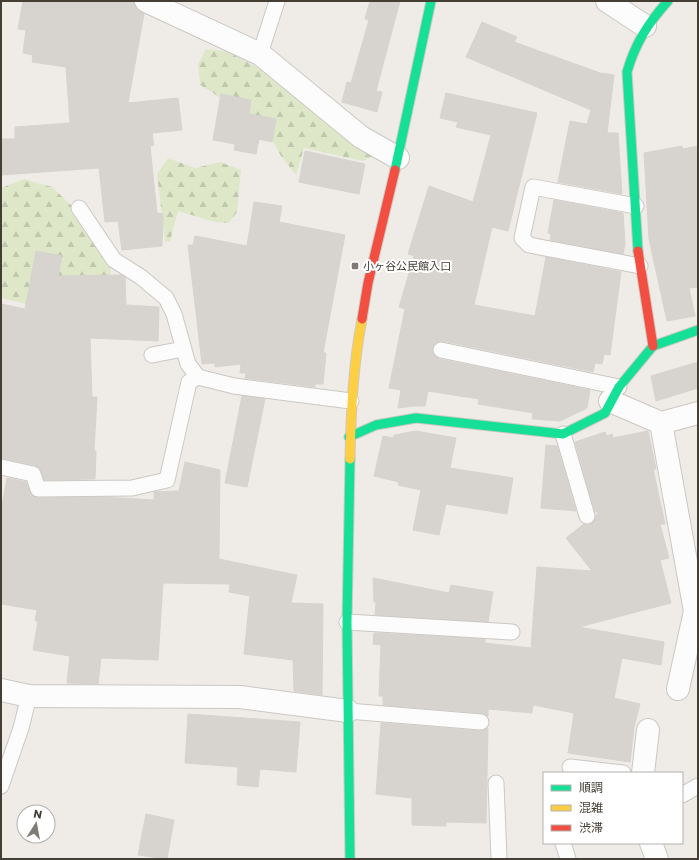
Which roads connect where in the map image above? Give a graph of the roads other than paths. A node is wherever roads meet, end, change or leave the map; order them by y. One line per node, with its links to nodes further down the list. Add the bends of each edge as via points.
1 (146, 1): 7 (street)
2 (277, 1): 7 (lane)
3 (431, 1): 8 (street)
4 (607, 1): 6 (street)
5 (668, 1): 6 (street)
6 (645, 26): 9 (street, via 632,52 627,72)
7 (260, 54): 8 (street, via 361,137)
8 (398, 158): 19 (street, via 368,283 355,357)
9 (636, 206): 11 (street); 11 (lane, via 533,187 522,238 529,245)
10 (79, 208): 14 (lane, via 114,260 141,277 166,298 174,314)
11 (640, 266): 13 (street)
12 (698, 330): 13 (street)
13 (653, 346): 18 (street)
14 (183, 349): 16 (lane); 17 (lane, via 188,364)
15 (441, 350): 18 (lane)
16 (152, 355)
17 (198, 377): 19 (lane, via 234,386); 24 (lane, via 189,382 167,480 132,488 38,489 33,474)
18 (615, 394): 21 (street); 22 (street, via 605,413)
19 (351, 400): 23 (street)
20 (698, 413): 21 (street)
21 (661, 423): 26 (street)
22 (563, 434): 23 (street, via 416,418 376,425); 25 (lane)
23 (349, 437): 27 (street)
24 (1, 467)
25 (587, 516)
26 (696, 612): 29 (street)
27 (348, 622): 28 (lane); 32 (street)
28 (512, 632)
29 (678, 689)
30 (1, 690): 31 (street)
31 (29, 696): 32 (street, via 240,697); 39 (lane)
32 (348, 711): 33 (lane); 43 (street)
33 (481, 722)
34 (648, 730): 37 (street)
35 (570, 767): 36 (lane)
36 (614, 772)
37 (643, 772)
38 (496, 783): 44 (lane)
39 (1, 786)
40 (698, 786): 41 (lane)
41 (683, 794)
42 (563, 844): 45 (lane)
43 (350, 859)
44 (499, 859)
45 (568, 859)

